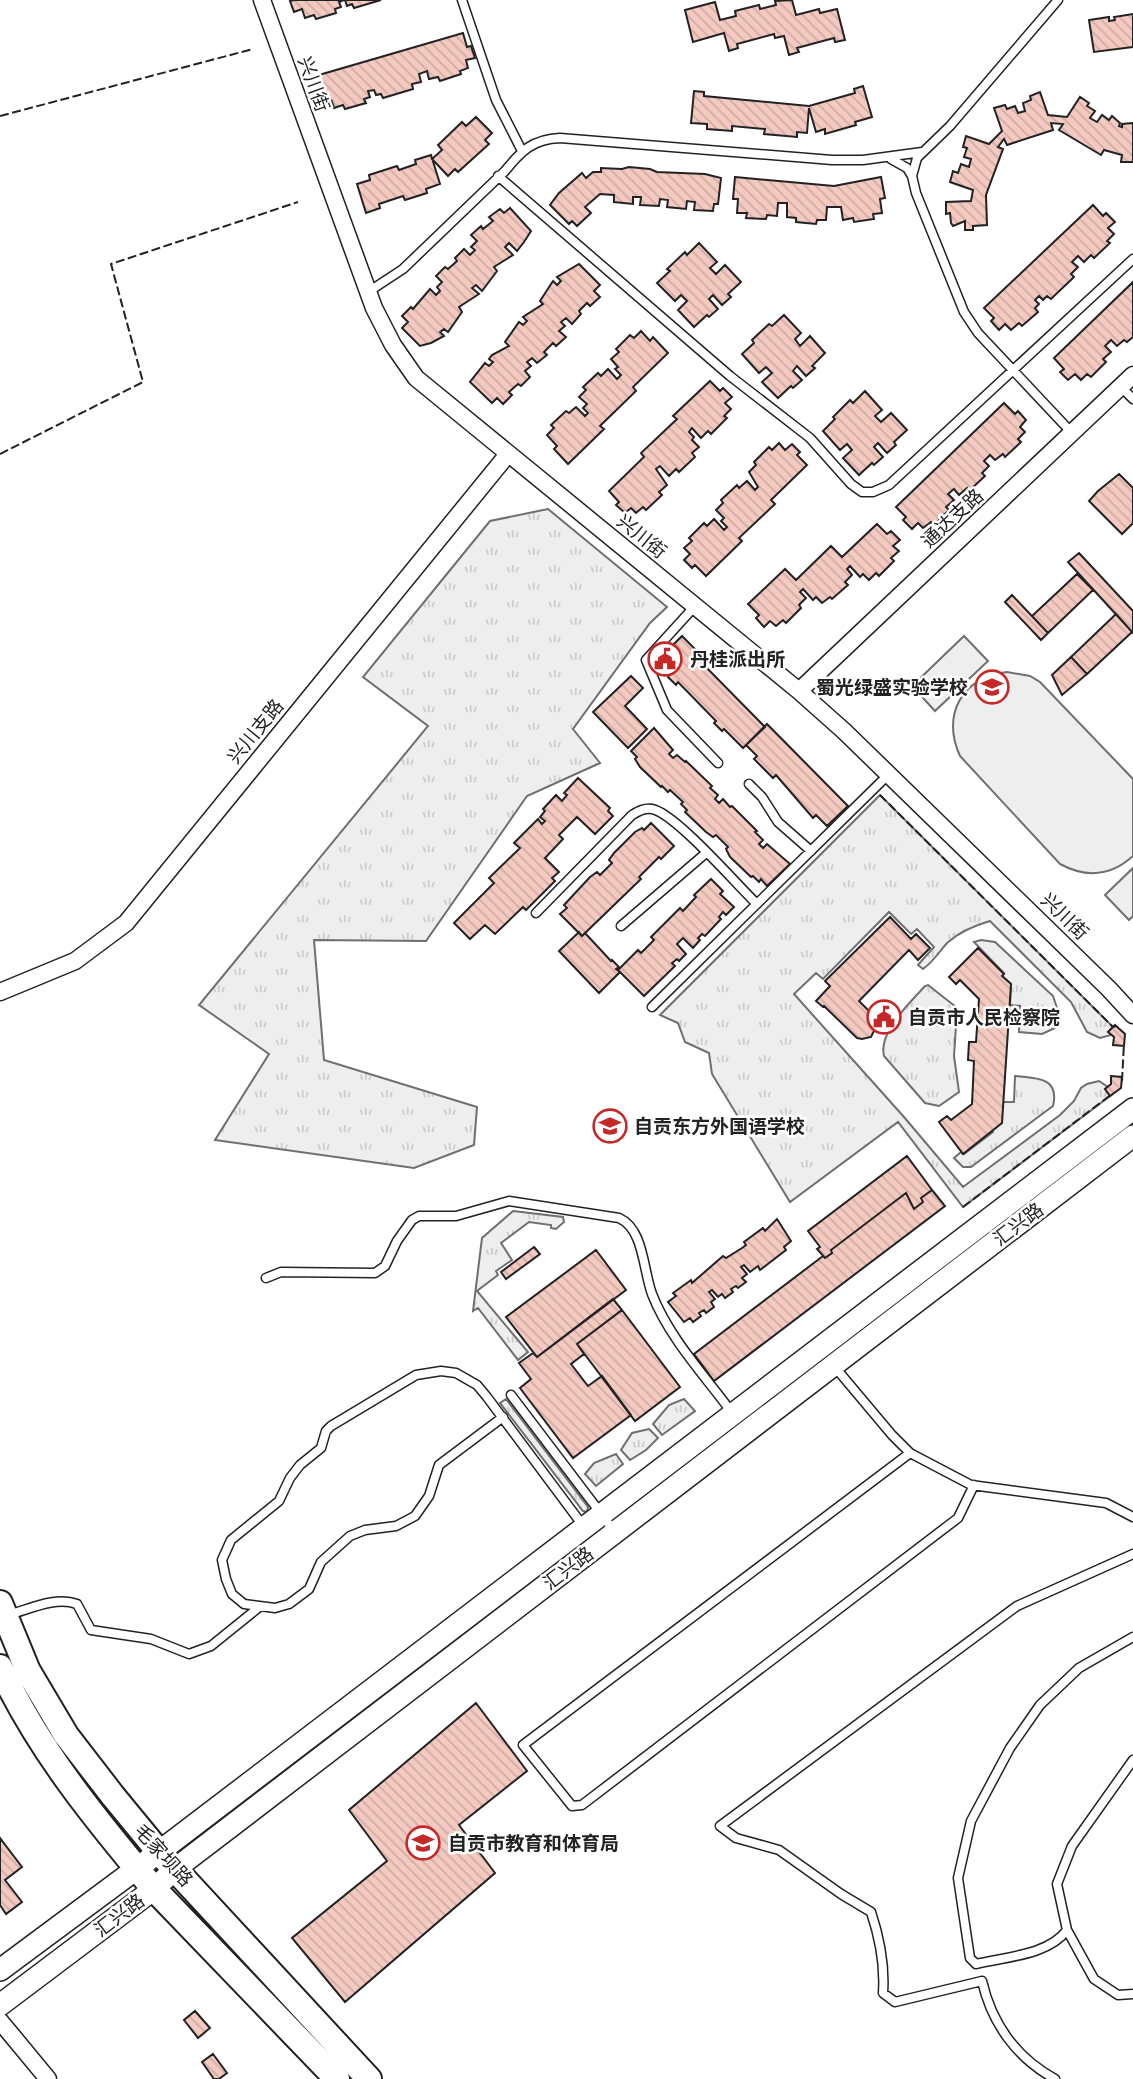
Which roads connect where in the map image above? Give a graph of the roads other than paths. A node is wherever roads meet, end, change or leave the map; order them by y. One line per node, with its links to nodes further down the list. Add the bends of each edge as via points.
1 (262, 0): 10 (street, 兴川街)
2 (462, 0): 4 (lane, via 496,100)
3 (1058, 0): 5 (lane, via 950,126)
4 (522, 150): 6 (lane, via 532,142 560,138 832,160); 8 (lane)
5 (922, 152): 6 (lane); 7 (lane)
6 (883, 157): 7 (lane, via 898,161)
7 (912, 176): 11 (lane, via 964,312)
8 (498, 177): 10 (lane, via 402,269); 11 (lane, via 730,376 810,438 862,492 889,485)
9 (1133, 258): 11 (lane)
10 (368, 292): 15 (street, 兴川街, via 393,345 416,378)
11 (1012, 369): 14 (lane)
12 (1127, 381): 13 (lane); 14 (street, 通达支路)
13 (1133, 399)
14 (1072, 432): 17 (street, 通达支路)
15 (508, 454): 16 (street, 兴川街); 26 (street, 兴川支路, via 126,923 75,961)
16 (695, 606): 17 (street, 兴川街); 18 (lane, via 646,660 667,710)
17 (799, 691): 19 (street, 兴川街)
18 (718, 763)
19 (889, 774): 21 (lane); 28 (street, 兴川街)
20 (749, 785): 21 (lane, via 778,822)
21 (811, 851): 23 (lane)
22 (706, 853): 23 (lane); 24 (lane, via 674,822 655,810 643,809); 25 (lane)
23 (757, 904): 27 (lane)
24 (536, 913)
25 (621, 926)
26 (0, 992)
27 (652, 1007)
28 (1133, 1015)
29 (1133, 1109): 34 (main road)
30 (1133, 1136): 32 (main road, 汇兴路)
31 (266, 1278): 34 (lane, via 281,1272 375,1273 385,1266 397,1241 419,1216 462,1215 509,1201 619,1218 631,1225 662,1313)
32 (834, 1365): 36 (main road, 汇兴路); 37 (lane)
33 (511, 1395): 39 (lane)
34 (733, 1414): 36 (lane); 39 (main road)
35 (503, 1417): 41 (lane); 44 (lane, via 439,1465 429,1496 415,1516 396,1527 357,1532 321,1562 309,1589 300,1597 275,1608); 44 (lane, via 477,1385 456,1373 441,1371 416,1375 331,1426 321,1448 300,1465 279,1501 231,1540 222,1560 232,1594)
36 (747, 1431): 42 (main road, 汇兴路)
37 (910, 1453): 38 (lane); 38 (lane, via 523,1745 572,1806 582,1805 958,1518)
38 (974, 1485): 40 (lane, via 1106,1503)
39 (602, 1514): 41 (main road); 42 (lane)
40 (1133, 1517)
41 (585, 1527): 42 (lane); 49 (main road)
42 (607, 1538): 49 (main road, 汇兴路)
43 (1133, 1554): 59 (lane, via 1017,1606 720,1826 736,1838 779,1850 871,1912 880,1938 883,1993 895,2002 982,1981 1005,2037 1037,2069)
44 (258, 1608): 45 (lane, via 211,1646 190,1654 151,1639 91,1630 78,1604 69,1601)
45 (3, 1609): 49 (main road, 毛家坝路, via 28,1671 66,1735)
46 (1133, 1637): 52 (lane, via 1079,1668 1040,1704 971,1821 958,1878 970,1958 976,1964 1040,1949 1059,1940)
47 (1, 1674): 50 (main road, 毛家坝路, via 44,1747)
48 (1133, 1760): 52 (lane, via 1072,1846 1062,1871 1057,1884)
49 (167, 1860): 50 (main road, 汇兴路); 51 (main road, 汇兴路); 58 (main road, 毛家坝路)
50 (136, 1868): 51 (main road, 毛家坝路); 53 (main road, 汇兴路)
51 (153, 1889): 55 (main road, 汇兴路); 56 (main road, 毛家坝路)
52 (1067, 1930): 54 (lane, via 1094,1979 1118,1995)
53 (0, 1970)
54 (1133, 1994)
55 (2, 2009): 57 (street)
56 (333, 2077)
57 (48, 2079)
58 (369, 2079)
59 (1055, 2079)

